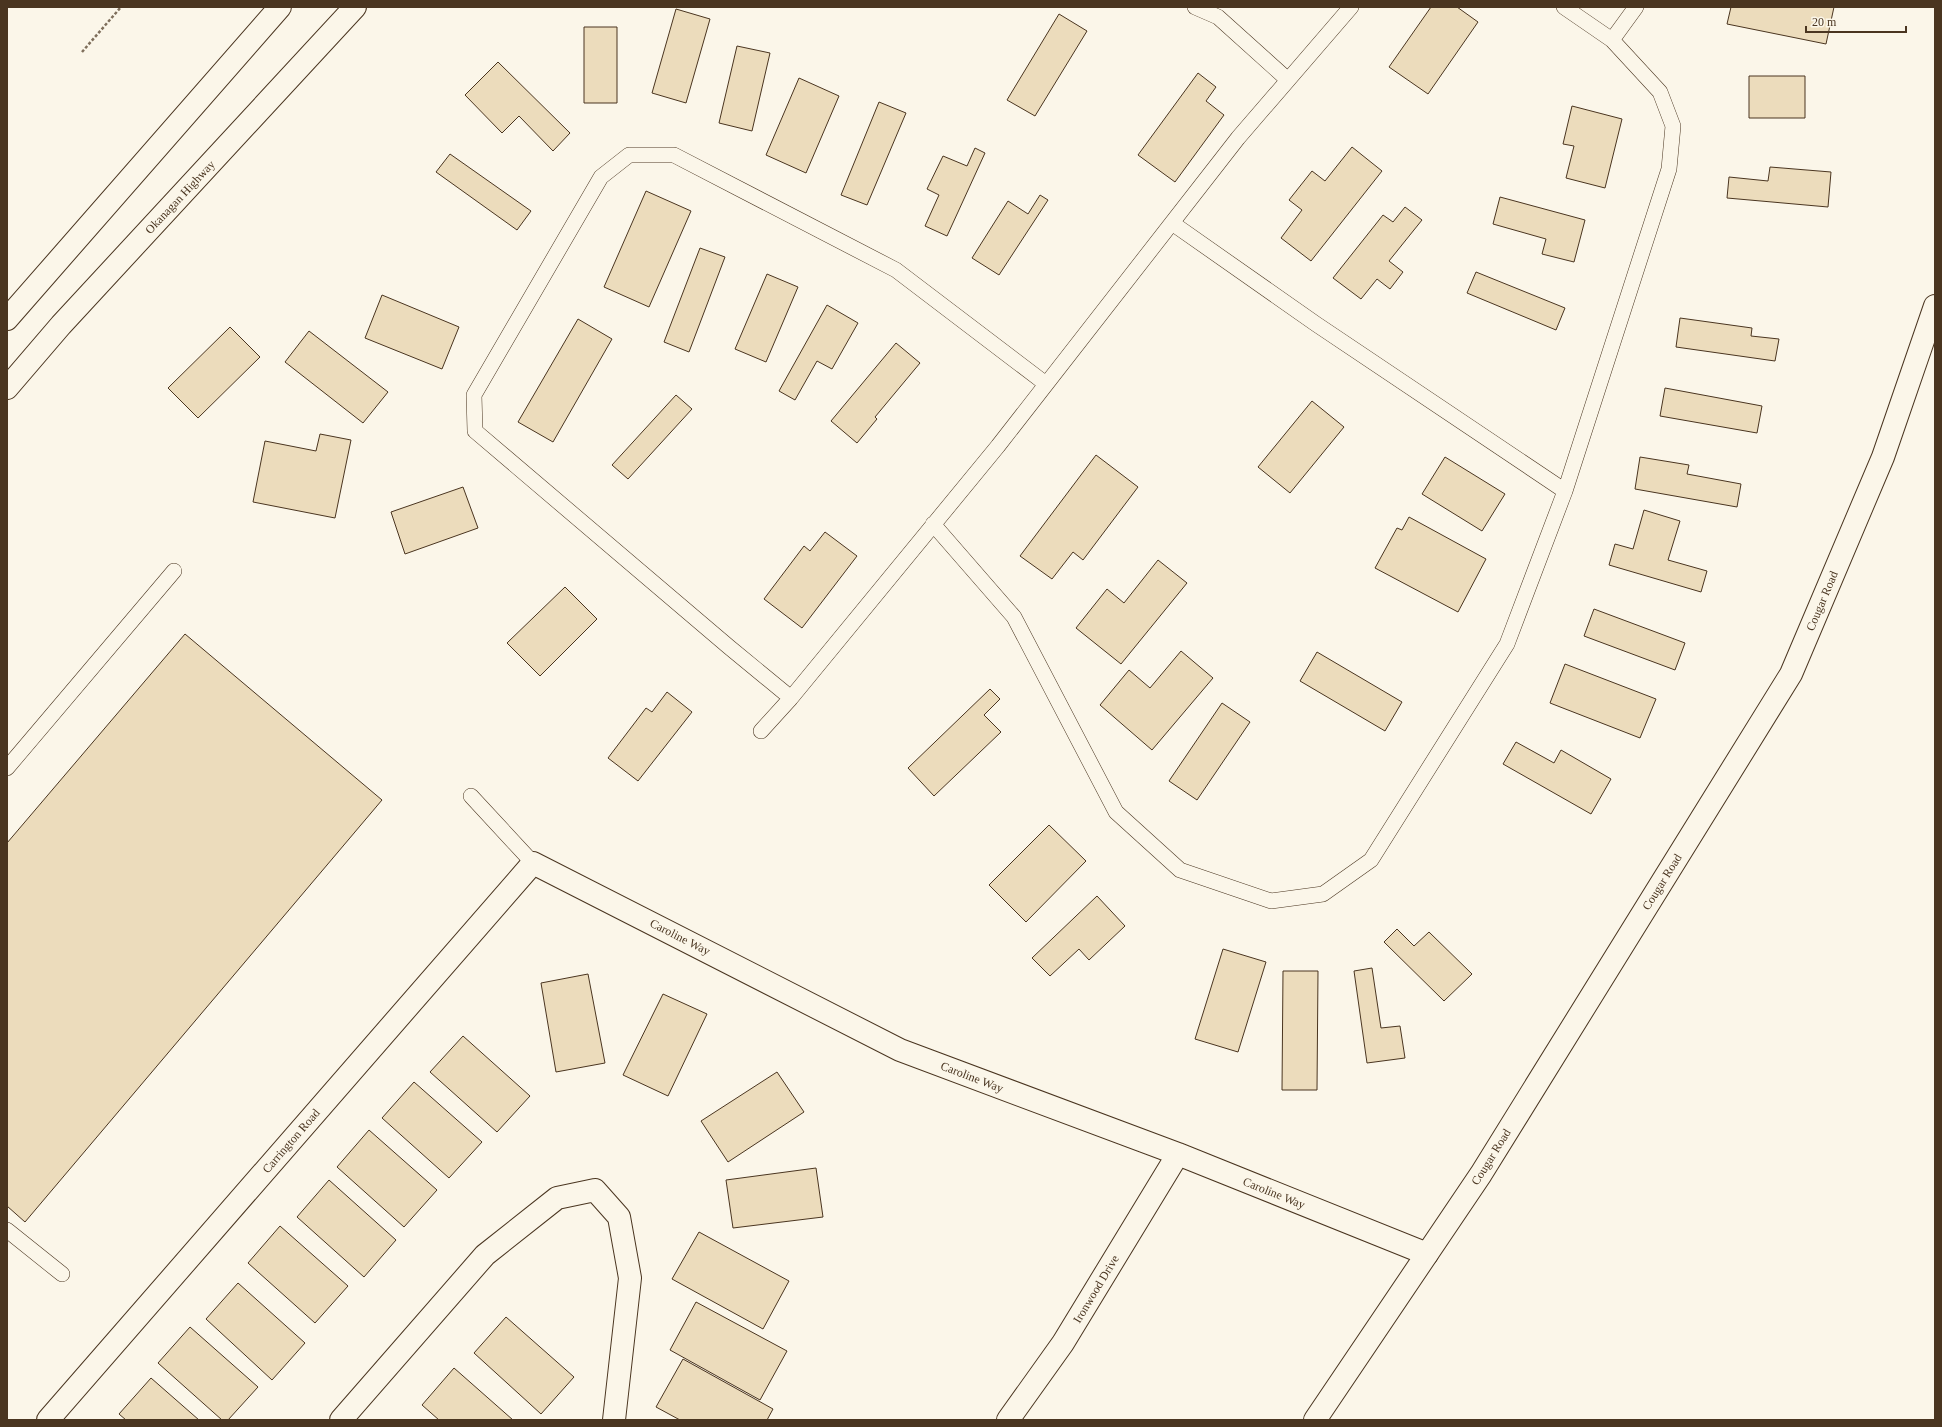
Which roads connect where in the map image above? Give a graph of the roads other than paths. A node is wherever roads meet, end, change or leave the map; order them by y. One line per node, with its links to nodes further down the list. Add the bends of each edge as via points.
1 (280, 7): 11 (main road)
2 (355, 7): 13 (main road, Okanagan Highway)
3 (1195, 7): 8 (lane, via 1218,17)
4 (1351, 7): 8 (lane)
5 (1564, 7): 7 (lane)
6 (1636, 7): 7 (lane)
7 (1612, 40): 14 (lane, via 1660,92 1673,126 1669,169)
8 (1288, 80): 9 (lane, via 1238,138)
9 (1172, 222): 12 (lane); 14 (lane, via 1316,324)
10 (1935, 306): 24 (main road, Cougar Road, via 1883,457 1790,674 1481,1174)
11 (7, 318)
12 (1046, 384): 15 (lane); 17 (lane, via 896,270 674,155 629,155 601,178 474,395 475,431)
13 (7, 388)
14 (1565, 491): 15 (lane, via 1507,644 1370,860 1323,894 1271,901 1180,870 1116,812 1014,617)
15 (933, 524): 17 (lane)
16 (174, 572): 19 (lane)
17 (791, 698): 18 (lane)
18 (761, 731)
19 (7, 768)
20 (471, 796): 21 (lane)
21 (533, 862): 22 (main road, Caroline Way, via 900,1050); 26 (main road, Carrington Road)
22 (1178, 1154): 24 (main road, Caroline Way); 29 (main road, Ironwood Drive, via 1063,1343)
23 (7, 1230): 25 (lane)
24 (1427, 1254): 30 (main road, Cougar Road)
25 (62, 1274)
26 (48, 1420)
27 (341, 1420): 28 (main road, via 485,1256 557,1198 595,1190 619,1217 630,1278)
28 (614, 1420)
29 (1008, 1420)
30 (1315, 1420)

